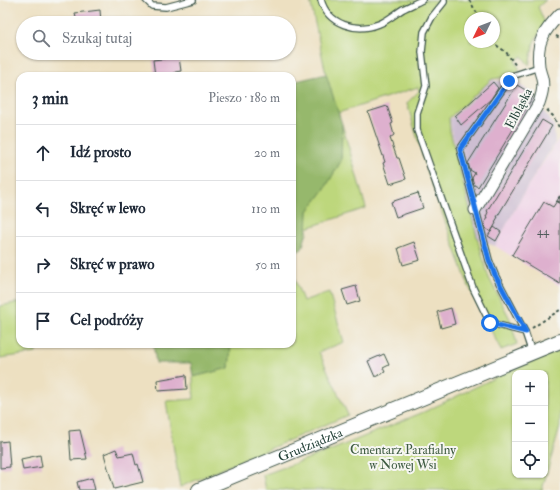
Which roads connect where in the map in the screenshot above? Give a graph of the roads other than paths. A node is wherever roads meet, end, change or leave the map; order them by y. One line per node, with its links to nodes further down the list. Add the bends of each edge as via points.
1 (146, 0): 2 (lane, via 152,6 166,6)
2 (193, 0)
3 (322, 0): 4 (lane, via 330,16 341,24 356,27 379,24)
4 (422, 0)
5 (444, 0): 9 (lane, via 424,32 422,52 426,86 417,113 417,130 473,288 490,323)
6 (560, 14): 7 (street, Elbląska, via 546,30 538,46)
7 (539, 67): 8 (street, Elbląska, via 544,90 539,102); 8 (lane, via 512,76 460,149)
8 (475, 210): 9 (lane, via 495,275)
9 (526, 332): 11 (lane)
10 (560, 341): 11 (street, Grudziądzka)
11 (532, 353): 12 (street, Grudziądzka)
12 (199, 490)

